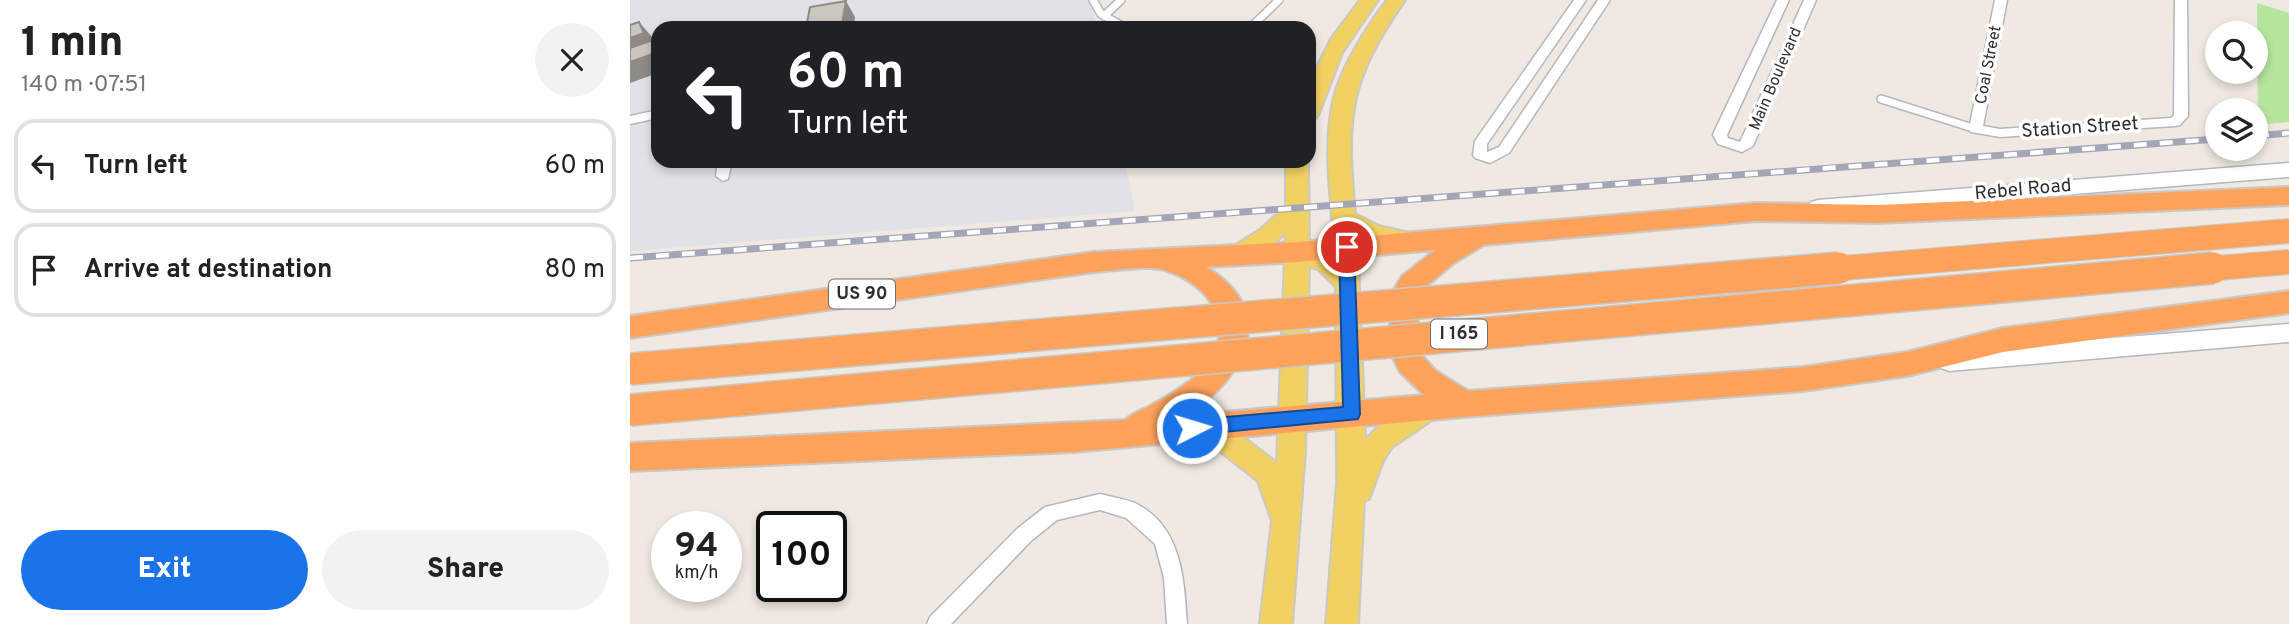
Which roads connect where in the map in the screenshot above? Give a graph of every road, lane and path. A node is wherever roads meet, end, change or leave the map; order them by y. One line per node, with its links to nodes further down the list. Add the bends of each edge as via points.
1 (1093, 0): 12 (lane)
2 (1121, 0): 12 (lane)
3 (1279, 0): 14 (lane)
4 (1369, 0): 15 (main road, via 1344,30)
5 (1396, 0): 25 (main road, via 1360,57 1343,102)
6 (1580, 0): 7 (street, via 1480,144 1480,155 1490,158 1504,150)
7 (1604, 0)
8 (1783, 0): 9 (street, Main Boulevard, via 1722,130 1723,141 1742,147 1748,144)
9 (1810, 0)
10 (2181, 0): 19 (street, Station Street, via 2181,116 2175,122 2000,133)
11 (1997, 1): 19 (street, Coal Street)
12 (1104, 16): 13 (lane)
13 (1110, 21)
14 (1257, 21)
15 (1316, 85)
16 (1881, 99): 19 (lane)
17 (651, 116): 18 (street)
18 (630, 120)
19 (1976, 130)
20 (1297, 168): 23 (main road)
21 (2289, 170): 24 (main road, Rebel Road)
22 (2289, 196): 24 (highway, via 1877,214)
23 (1298, 208): 30 (main road); 31 (main road, via 1268,236)
24 (1756, 212): 27 (highway)
25 (1343, 218): 28 (main road, via 1374,233); 29 (main road)
26 (2289, 231): 39 (highway, I 165, bridge)
27 (1488, 235): 28 (highway); 40 (highway, via 1445,256 1412,283 1404,296 1404,352 1410,363 1426,380)
28 (1415, 242): 29 (highway)
29 (1347, 247): 30 (highway, US 90); 34 (main road)
30 (1298, 252): 31 (highway, US 90); 34 (main road, via 1327,264); 44 (main road)
31 (1236, 256): 32 (highway, US 90)
32 (1162, 258): 36 (highway, US 90, via 1094,262); 46 (highway, via 1190,270 1222,295 1236,327 1235,341 1225,363 1190,398)
33 (2289, 262): 42 (highway, I 165, bridge)
34 (1346, 282): 43 (main road)
35 (2289, 302): 38 (highway, via 2003,340)
36 (630, 327)
37 (2289, 333): 38 (main road)
38 (1907, 364): 40 (highway, via 1803,379)
39 (630, 369)
40 (1464, 404): 41 (highway)
41 (1430, 407): 43 (highway); 48 (main road, via 1376,445)
42 (630, 410)
43 (1352, 414): 44 (highway); 48 (main road)
44 (1294, 419): 45 (highway); 49 (main road)
45 (1208, 426): 46 (highway); 49 (main road, via 1270,474)
46 (1122, 434): 47 (highway)
47 (630, 457)
48 (1350, 518): 53 (main road)
49 (1288, 528): 52 (main road)
50 (937, 624): 51 (street, via 1025,534 1052,513 1100,502 1132,511 1163,539 1174,578)
51 (1177, 624)
52 (1276, 624)
53 (1342, 624)

